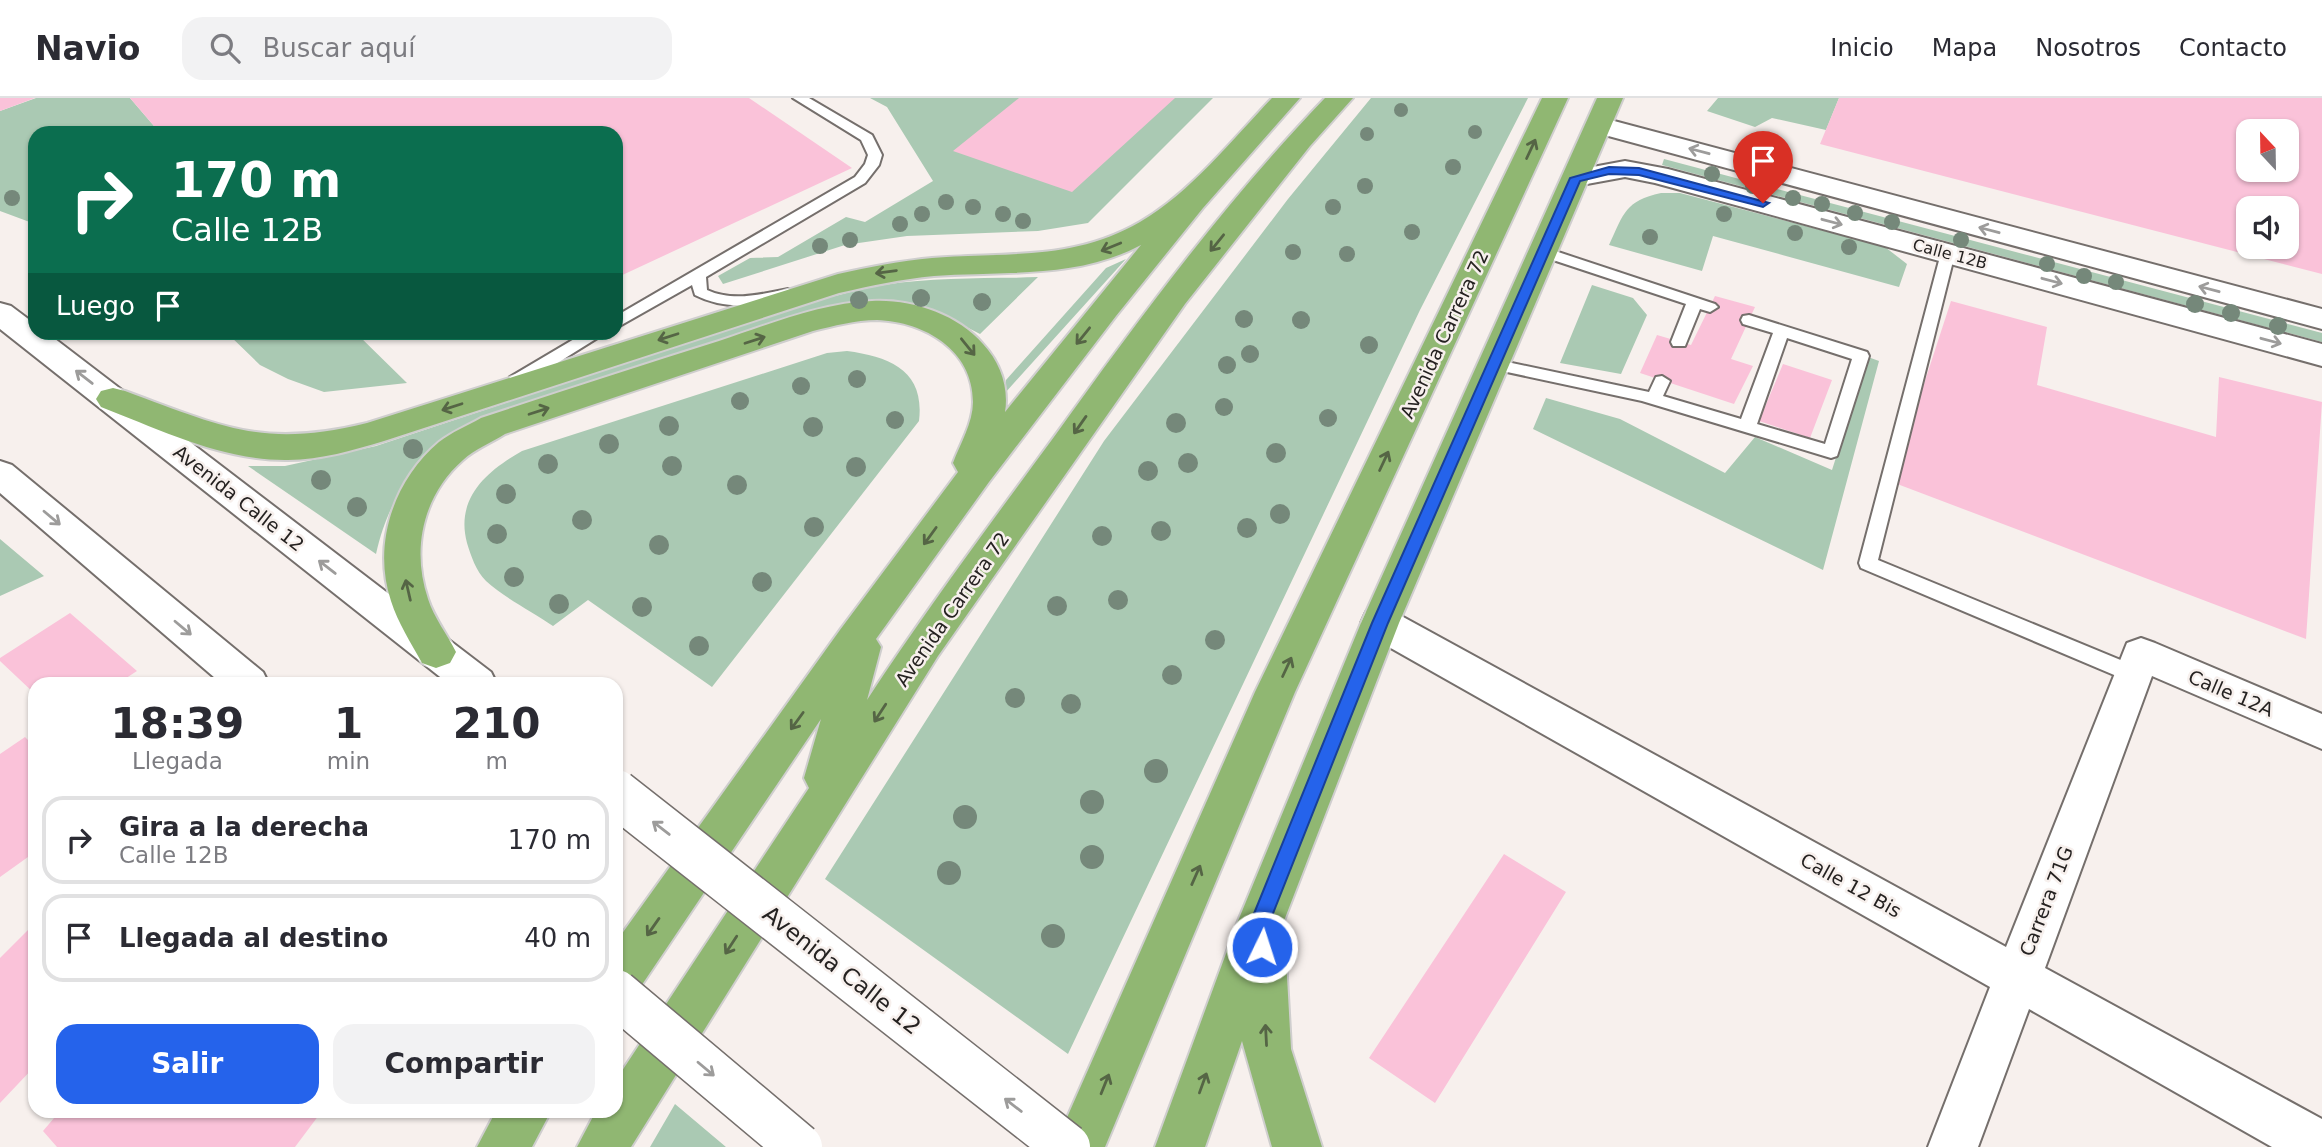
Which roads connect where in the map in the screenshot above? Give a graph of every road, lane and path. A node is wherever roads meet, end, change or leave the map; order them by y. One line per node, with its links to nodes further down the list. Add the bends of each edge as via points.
1 (800, 98): 13 (lane, via 867,138 875,155 872,165 860,180)
2 (1287, 98): 7 (highway)
3 (1340, 98): 8 (highway, Avenida Carrera 72)
4 (1555, 98): 54 (highway, Avenida Carrera 72, one-way to 4, via 1275,692)
5 (1610, 98): 6 (highway)
6 (1599, 125): 9 (highway); 19 (street, Calle 12B, one-way to 6)
7 (1224, 164): 10 (highway); 14 (highway, one-way to 14, via 1152,227 1094,254 1045,264 878,273)
8 (1271, 175): 10 (highway); 42 (highway, Avenida Carrera 72, one-way to 42, via 1107,387 924,645)
9 (1576, 178): 11 (highway); 12 (street, Calle 12B, one-way to 12, via 1625,169 1658,175)
10 (1157, 246): 33 (highway, one-way to 33)
11 (1543, 252): 15 (lane); 26 (highway)
12 (1948, 253): 25 (street, Calle 12B, one-way to 25); 37 (lane, via 1868,563)
13 (698, 276): 14 (lane, via 700,292 727,301); 17 (lane)
14 (822, 288): 28 (highway, one-way to 28)
15 (1702, 305): 24 (lane)
16 (0, 313): 21 (street, Avenida Calle 12, one-way to 16)
17 (623, 319)
18 (1749, 320): 20 (lane)
19 (2322, 320)
20 (1782, 330): 31 (lane); 31 (lane, via 1861,356 1831,452)
21 (28, 334)
22 (35, 340): 29 (street, Avenida Calle 12, one-way to 22)
23 (586, 340): 28 (lane)
24 (1679, 342)
25 (2322, 355)
26 (1493, 365): 30 (lane); 35 (highway)
27 (1662, 381): 30 (lane)
28 (496, 393): 29 (highway, one-way to 29, via 372,433 287,448 232,442)
29 (113, 399): 36 (street, Avenida Calle 12, one-way to 29)
30 (1654, 399): 31 (lane)
31 (1747, 427)
32 (0, 474): 38 (street, one-way to 38)
33 (960, 493): 34 (highway, one-way to 34); 36 (highway, one-way to 33, via 409,598 402,557 406,518 421,483 452,450 493,426 806,323 855,312 893,313 936,323 964,340 983,366 990,404)
34 (868, 622): 42 (highway); 44 (highway, one-way to 44)
35 (1380, 623): 43 (highway); 45 (street, Calle 12 Bis)
36 (436, 652): 39 (street, Avenida Calle 12)
37 (2137, 664): 40 (street, Calle 12A); 45 (street, Carrera 71G)
38 (241, 677)
39 (468, 677)
40 (2322, 732)
41 (623, 798): 53 (street, Avenida Calle 12, one-way to 41, bridge)
42 (815, 813): 47 (highway, Avenida Carrera 72, one-way to 47)
43 (1261, 921): 55 (highway, one-way to 43); 56 (highway, one-way to 43, via 1266,1049)
44 (623, 972)
45 (2017, 977): 57 (street, Carrera 71G); 58 (street, Calle 12 Bis)
46 (623, 999): 52 (street, one-way to 52, bridge)
47 (623, 1114)
48 (522, 1118): 50 (highway)
49 (620, 1118): 51 (highway, Avenida Carrera 72, one-way to 51)
50 (502, 1147)
51 (602, 1147)
52 (799, 1147)
53 (1067, 1147)
54 (1079, 1147)
55 (1180, 1147)
56 (1297, 1147)
57 (1952, 1147)
58 (2322, 1147)

